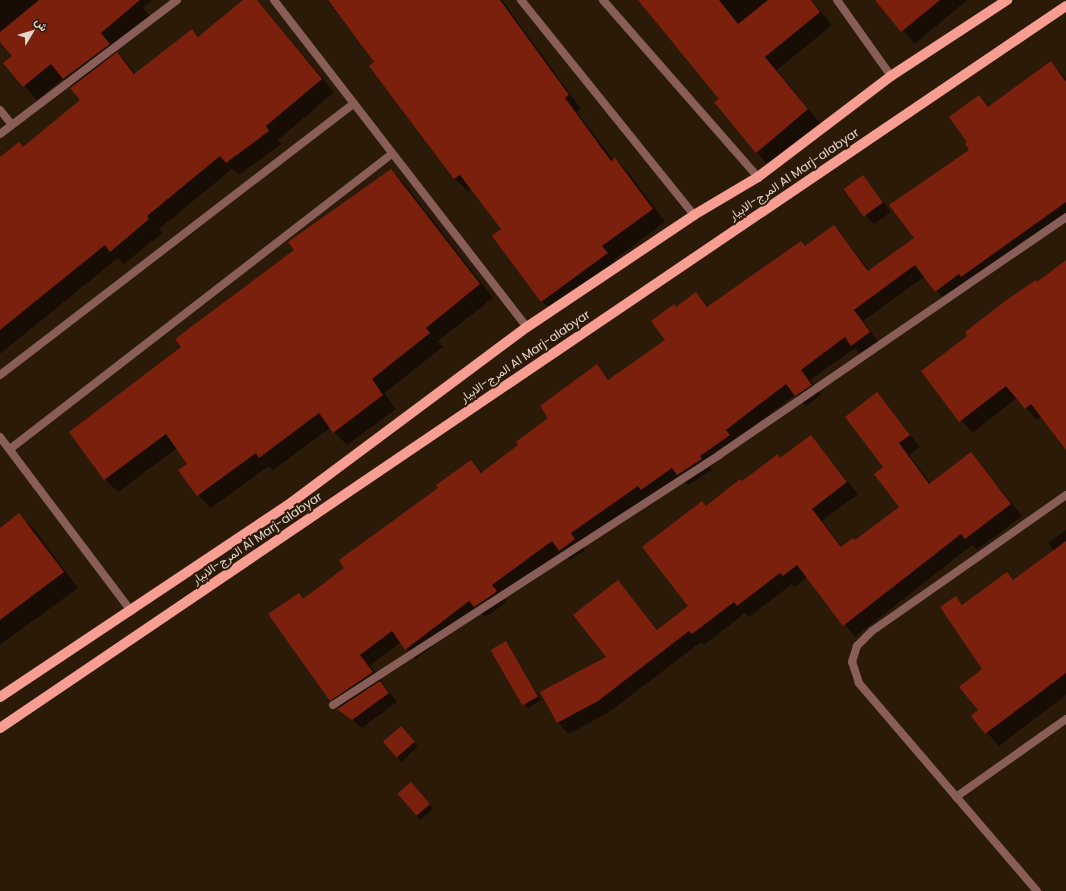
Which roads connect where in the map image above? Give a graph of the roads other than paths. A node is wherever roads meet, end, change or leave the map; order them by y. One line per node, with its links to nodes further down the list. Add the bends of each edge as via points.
1 (177, 0): 11 (street)
2 (274, 0): 9 (street)
3 (521, 0): 15 (street)
4 (603, 0): 14 (street)
5 (837, 0): 8 (street)
6 (1006, 0): 8 (main road, المرج-الابيار Al Marj-alabyar)
7 (1066, 6): 26 (main road, المرج-الابيار Al Marj-alabyar)
8 (890, 76): 14 (main road, المرج-الابيار Al Marj-alabyar)
9 (354, 103): 13 (street); 18 (street)
10 (0, 110): 11 (street)
11 (12, 125): 12 (street)
12 (0, 134)
13 (392, 154): 17 (street); 20 (street)
14 (758, 177): 15 (main road, المرج-الابيار Al Marj-alabyar)
15 (694, 215): 17 (main road, المرج-الابيار Al Marj-alabyar)
16 (1066, 217): 24 (street, via 719,454)
17 (527, 327): 22 (main road, المرج-الابيار Al Marj-alabyar, via 292,502)
18 (0, 375)
19 (0, 437): 20 (street)
20 (10, 449): 22 (street)
21 (1066, 495): 27 (street, via 872,631 857,646 852,662 860,683)
22 (131, 611): 23 (main road, المرج-الابيار Al Marj-alabyar)
23 (0, 697)
24 (333, 705)
25 (1066, 718): 27 (street)
26 (0, 728)
27 (956, 797): 28 (street)
28 (1037, 891)

